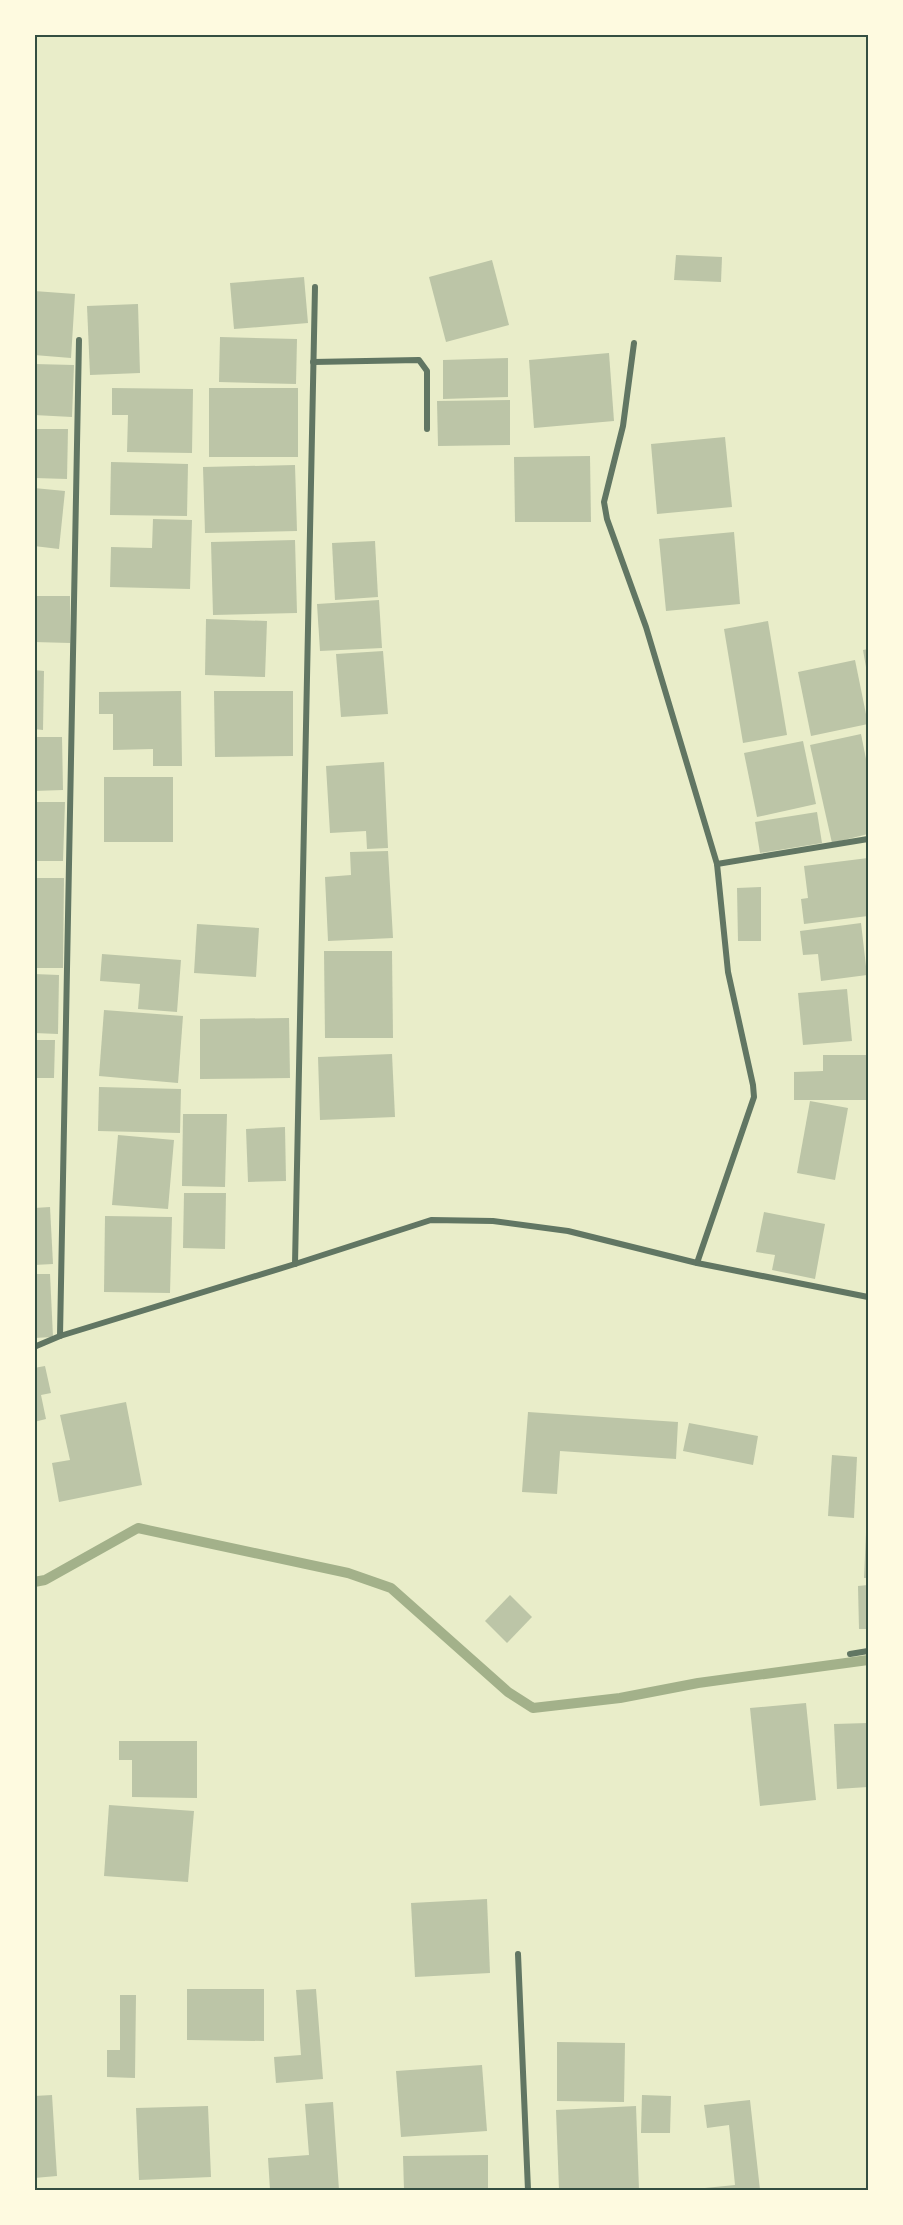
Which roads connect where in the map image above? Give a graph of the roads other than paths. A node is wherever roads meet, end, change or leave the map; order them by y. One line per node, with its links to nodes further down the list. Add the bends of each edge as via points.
1 (315, 287): 4 (street)
2 (79, 340): 11 (street)
3 (634, 343): 7 (street, via 623,426 604,502)
4 (314, 362): 5 (street, via 419,360 427,370); 9 (street)
5 (427, 429)
6 (868, 839): 7 (street)
7 (717, 864): 8 (street, via 728,972 754,1097)
8 (696, 1263): 9 (street, via 568,1231 493,1221 431,1220); 10 (street)
9 (295, 1264): 11 (street)
10 (868, 1297)
11 (60, 1336): 12 (street)
12 (34, 1347)
13 (868, 1651): 14 (street)
14 (850, 1654)
15 (518, 1954): 16 (street)
16 (528, 2190)

